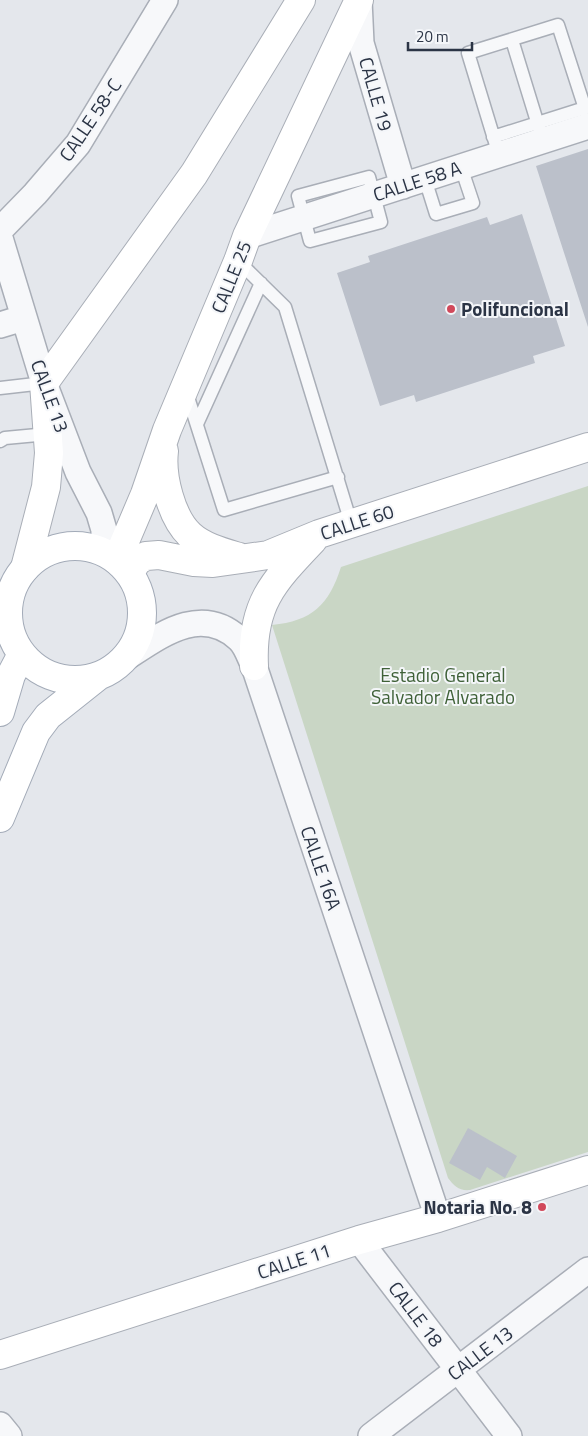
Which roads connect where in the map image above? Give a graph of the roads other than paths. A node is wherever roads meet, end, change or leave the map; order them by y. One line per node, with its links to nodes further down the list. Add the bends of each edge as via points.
1 (165, 0): 10 (street, CALLE 58-C, via 78,144)
2 (300, 0): 15 (main road, via 194,174)
3 (359, 0): 9 (street, CALLE 19, via 362,43); 12 (main road, CALLE 25)
4 (512, 40): 5 (lane, via 558,25); 6 (lane); 7 (lane, via 468,54)
5 (587, 118): 6 (street, CALLE 58 A)
6 (540, 132): 7 (street, CALLE 58 A)
7 (496, 146): 8 (street, CALLE 58 A)
8 (461, 167): 9 (street, CALLE 58 A); 9 (lane, via 473,202 436,214)
9 (414, 182): 12 (street, CALLE 58 A, via 304,218)
10 (0, 230)
11 (0, 238): 14 (street, CALLE 13)
12 (243, 249): 13 (lane); 16 (main road, CALLE 25)
13 (261, 283): 18 (lane); 23 (lane, via 285,307)
14 (11, 321): 15 (street, CALLE 13)
15 (44, 383): 17 (lane); 20 (main road); 27 (street, CALLE 13)
16 (185, 386): 18 (lane); 19 (main road, CALLE 25)
17 (0, 388)
18 (197, 424): 23 (lane, via 224,510)
19 (167, 430): 26 (main road, via 164,459 167,488 175,513 190,534 213,549); 27 (main road, CALLE 25)
20 (48, 434): 21 (lane); 28 (main road, via 46,486)
21 (0, 441)
22 (588, 447): 24 (main road, CALLE 60)
23 (338, 477): 24 (lane)
24 (351, 523): 25 (main road, CALLE 60)
25 (319, 534): 26 (main road, CALLE 60, via 268,555); 31 (main road, via 265,599 256,620)
26 (245, 559): 27 (main road, CALLE 60, via 213,564 159,555 137,561)
27 (117, 561): 28 (main road, via 84,546 62,546 41,554); 30 (main road, via 137,586 142,600 140,630)
28 (14, 578): 29 (main road, via 8,612)
29 (14, 651): 32 (main road, via 36,667 61,678 79,680); 33 (main road, via 11,675)
30 (127, 657): 31 (street, CALLE 16A, via 168,631 203,623 220,626 240,640); 32 (main road)
31 (254, 666): 36 (street, CALLE 16A)
32 (96, 677): 34 (main road, via 48,716 36,732)
33 (1, 702)
34 (0, 818)
35 (588, 1170): 36 (main road, CALLE 11)
36 (438, 1218): 37 (main road, CALLE 11)
37 (359, 1240): 39 (main road, CALLE 11); 40 (street, CALLE 18)
38 (588, 1270): 40 (street, CALLE 13)
39 (0, 1355)
40 (458, 1370): 43 (street, CALLE 13); 44 (street, CALLE 18)
41 (0, 1425): 42 (street)
42 (9, 1436)
43 (371, 1436)
44 (509, 1436)

